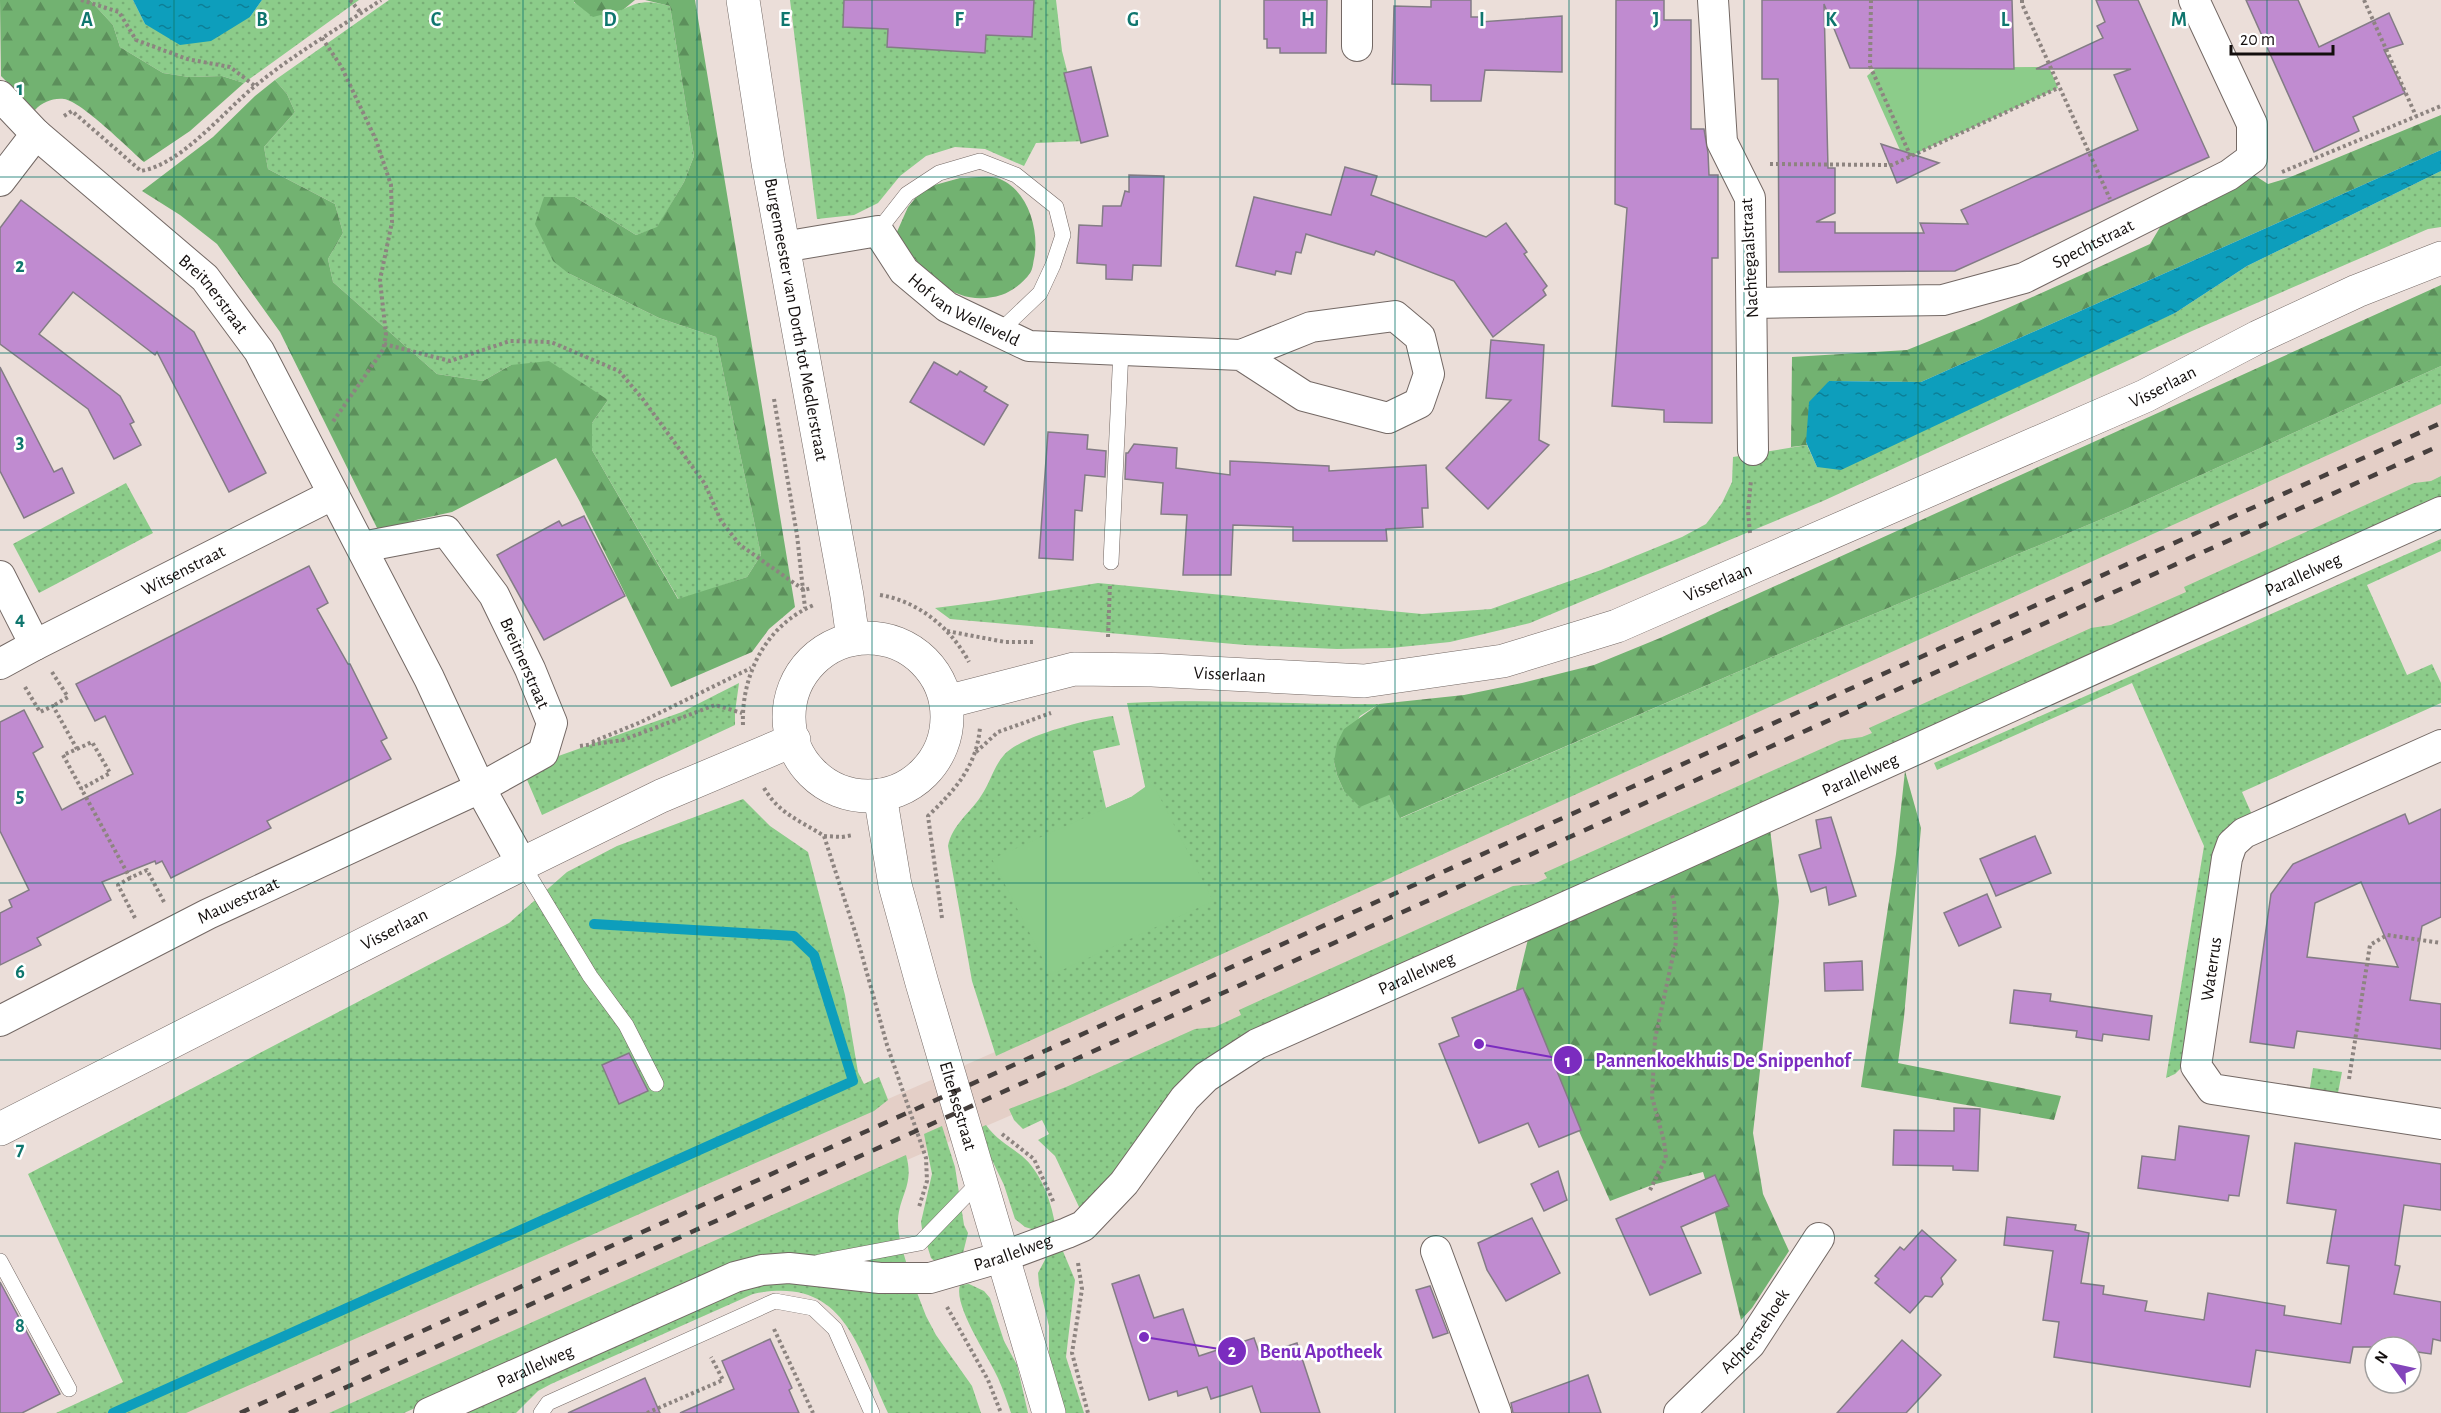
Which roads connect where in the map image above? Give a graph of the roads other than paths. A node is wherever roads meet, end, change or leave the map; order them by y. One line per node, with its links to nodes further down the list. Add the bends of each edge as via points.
1 (743, 0): 10 (street, Burgemeester van Dorth tot Medlerstraat)
2 (1357, 0): 5 (street)
3 (1713, 0): 12 (street, Nachtegaalstraat, via 1722,142 1750,198)
4 (2194, 0): 12 (street, Spechtstraat, via 2252,124 2252,158 2229,175 2024,278 1943,300)
5 (1358, 46)
6 (0, 96): 7 (street, Breitnerstraat)
7 (36, 134): 8 (street); 17 (street, Breitnerstraat, via 205,278 259,351)
8 (0, 181)
9 (878, 231): 10 (street); 13 (street, Hof van Welleveld, via 904,271 947,307); 13 (lane, via 907,194 939,172 980,161 1016,175 1056,207 1063,235 1053,265 1040,293)
10 (783, 247): 22 (street, Burgemeester van Dorth tot Medlerstraat)
11 (2441, 258): 25 (street, Visserlaan, via 2268,332 2145,396 1617,626 1503,661 1364,681 1074,669)
12 (1753, 303): 16 (street, Nachtegaalstraat)
13 (999, 332): 14 (street, Hof van Welleveld, via 1029,346)
14 (1121, 350): 15 (street, Hof van Welleveld); 20 (lane)
15 (1241, 355): 15 (street, Hof van Welleveld, via 1304,396 1388,418 1419,403 1429,374 1420,337 1395,316 1311,327)
16 (1753, 450)
17 (333, 495): 19 (street, Breitnerstraat); 23 (street, Witsenstraat)
18 (2441, 512): 38 (street, Parallelweg, via 1257,1044 1206,1077 1185,1098 1124,1183 1083,1226)
19 (362, 547): 28 (street, Breitnerstraat); 28 (street, Breitnerstraat, via 446,531 494,595 552,723 543,753)
20 (1111, 562)
21 (0, 576): 23 (street)
22 (853, 639): 25 (street, via 884,639 913,651 935,673); 26 (street, via 824,650 802,672 791,700 790,730)
23 (35, 645): 24 (street, Witsenstraat)
24 (4, 662)
25 (946, 702): 29 (street, via 946,734 933,763 910,784)
26 (794, 740): 29 (street, via 801,759 822,782 850,794); 30 (street, Visserlaan, via 662,796)
27 (2441, 745): 33 (street, Waterrus, via 2244,833 2232,844 2196,1066 2212,1089)
28 (480, 788): 30 (street, Breitnerstraat); 31 (street, Mauvestraat, via 179,929)
29 (880, 795): 35 (street, Eltensestraat, via 895,885)
30 (522, 864): 32 (lane, via 590,976 626,1025); 34 (street, Visserlaan)
31 (0, 1021)
32 (656, 1084)
33 (2441, 1124)
34 (0, 1129)
35 (980, 1180): 38 (street, Eltensestraat); 40 (lane, via 920,1243)
36 (1819, 1238): 47 (street, Achterstehoek, via 1750,1344)
37 (1436, 1251): 46 (street)
38 (1002, 1257): 40 (street, Parallelweg, via 930,1278 880,1278); 45 (street, Eltensestraat)
39 (0, 1261): 41 (lane)
40 (789, 1268): 42 (street, Parallelweg, via 735,1277)
41 (69, 1389)
42 (429, 1413)
43 (541, 1413): 44 (lane, via 548,1403 775,1301 813,1308 835,1329)
44 (872, 1413)
45 (1049, 1413)
46 (1496, 1413)
47 (1679, 1413)

